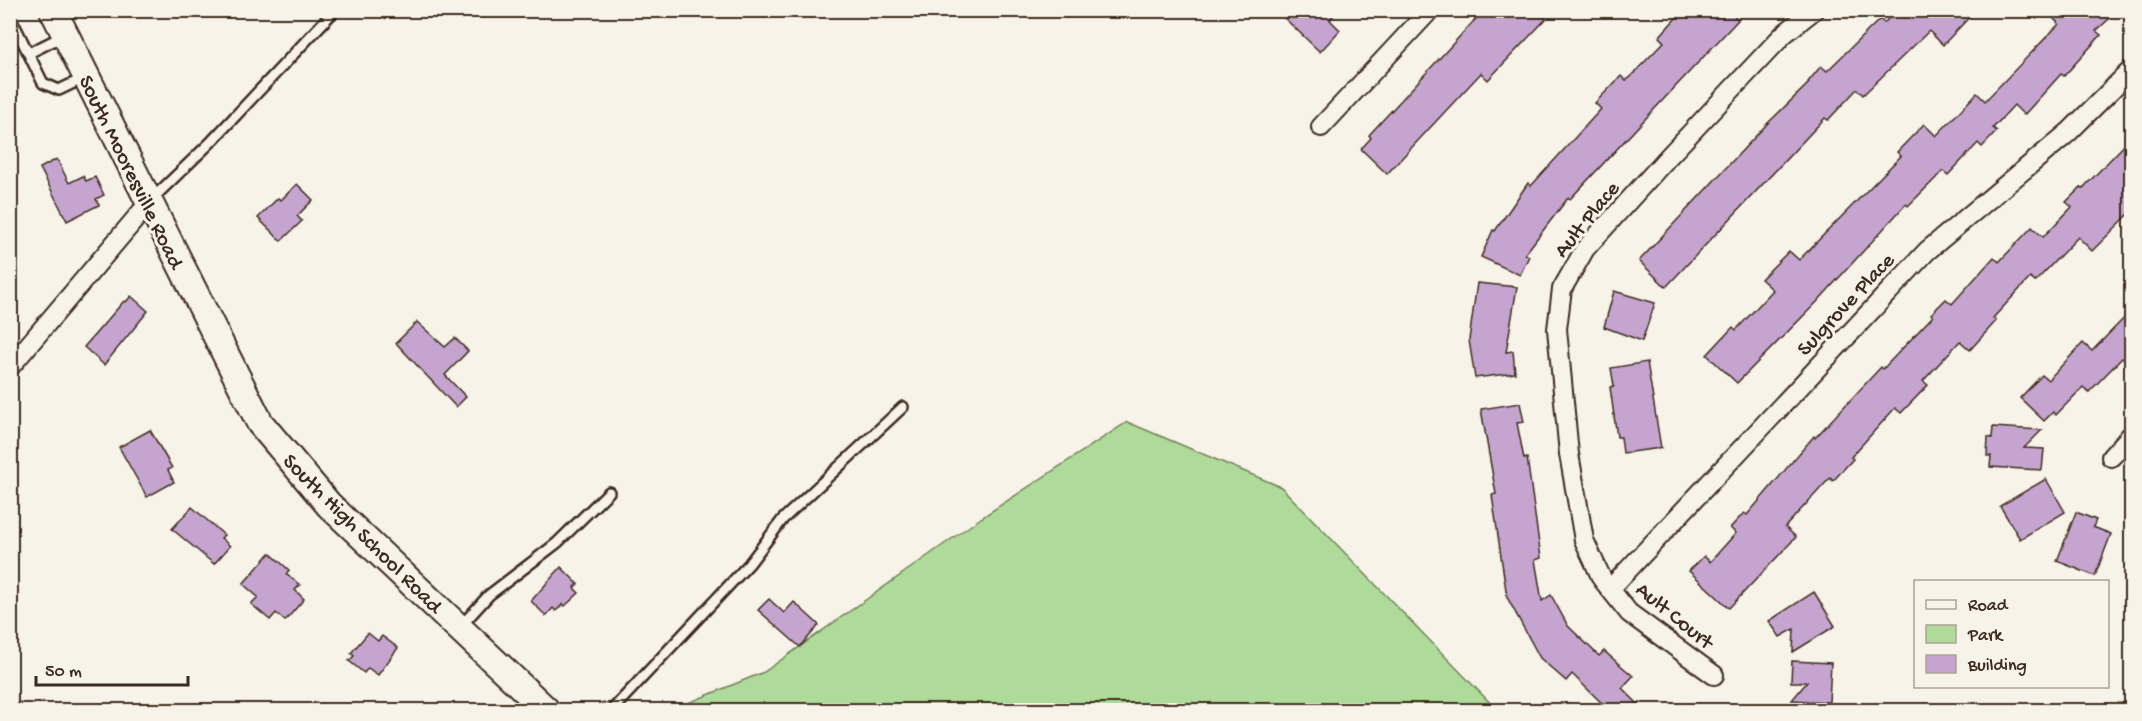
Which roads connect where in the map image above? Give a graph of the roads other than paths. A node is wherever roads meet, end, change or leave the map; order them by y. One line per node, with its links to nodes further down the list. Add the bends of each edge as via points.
1 (53, 10): 6 (main road, South Mooresville Road)
2 (335, 10): 11 (lane)
3 (1814, 10): 18 (street, Ault Place, via 1784,34 1585,249 1562,289 1557,329 1569,454 1584,540)
4 (1419, 14): 10 (street)
5 (10, 16): 7 (lane)
6 (65, 35): 7 (lane); 9 (main road, South Mooresville Road)
7 (29, 53): 9 (lane, via 44,83 59,90)
8 (2132, 69): 18 (street, Sulgrove Place, via 2069,132 1927,251)
9 (86, 77): 11 (main road, South Mooresville Road)
10 (1321, 127)
11 (148, 204): 12 (main road, South Mooresville Road); 13 (street)
12 (212, 331): 19 (main road, South High School Road, via 253,412 291,462 329,505)
13 (10, 367)
14 (903, 407): 22 (lane, via 783,519 749,564)
15 (2132, 434): 16 (street)
16 (2111, 457)
17 (609, 492): 19 (lane, via 557,543 489,595)
18 (1610, 588): 20 (street, Ault Court, via 1629,613)
19 (459, 628): 21 (main road, South High School Road)
20 (1714, 675)
21 (546, 711)
22 (612, 711)

